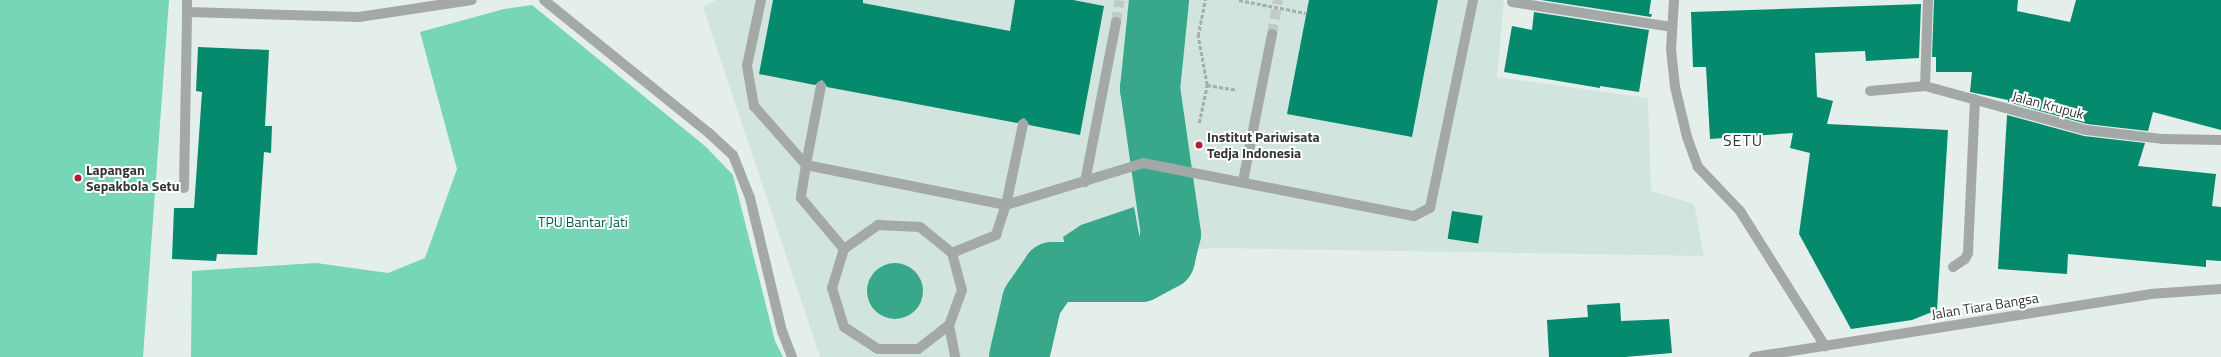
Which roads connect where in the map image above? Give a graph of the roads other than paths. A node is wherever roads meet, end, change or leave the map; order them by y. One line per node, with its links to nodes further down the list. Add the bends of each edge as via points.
1 (187, 0): 9 (street)
2 (472, 0): 9 (street, via 359,17)
3 (544, 0): 31 (street, via 709,133 732,155 750,198 782,331)
4 (761, 0): 19 (street, via 748,66 754,106)
5 (1473, 0): 20 (street, via 1430,208 1414,216)
6 (1674, 0): 11 (street)
7 (1928, 0): 14 (street)
8 (1512, 2): 11 (street)
9 (187, 12): 22 (street)
10 (1116, 22): 21 (street)
11 (1671, 28): 29 (street, via 1675,87 1687,137 1698,167 1740,211)
12 (1272, 34): 20 (street)
13 (821, 86): 19 (street)
14 (1925, 86): 15 (street, Jalan Krupuk); 16 (street, Jalan Krupuk)
15 (1870, 91)
16 (1975, 100): 18 (street, Jalan Krupuk, via 2086,130 2163,139); 26 (street, via 1968,253 1965,259)
17 (1023, 124): 23 (street)
18 (2221, 140)
19 (806, 165): 23 (street); 24 (street, via 801,198)
20 (1243, 181): 21 (street, via 1143,162)
21 (1085, 182): 23 (street)
22 (184, 188)
23 (1006, 205): 25 (street, via 996,236)
24 (844, 249): 25 (street, via 878,225 920,227); 30 (street, via 832,288 844,326)
25 (952, 253): 28 (street, via 962,290)
26 (1953, 267)
27 (2221, 289): 29 (street, Jalan Tiara Bangsa, via 2150,294)
28 (949, 325): 30 (street, via 918,349); 32 (street)
29 (1825, 346): 33 (street, Jalan Tiara Bangsa)
30 (879, 353)
31 (792, 357)
32 (955, 357)
33 (1754, 357)

